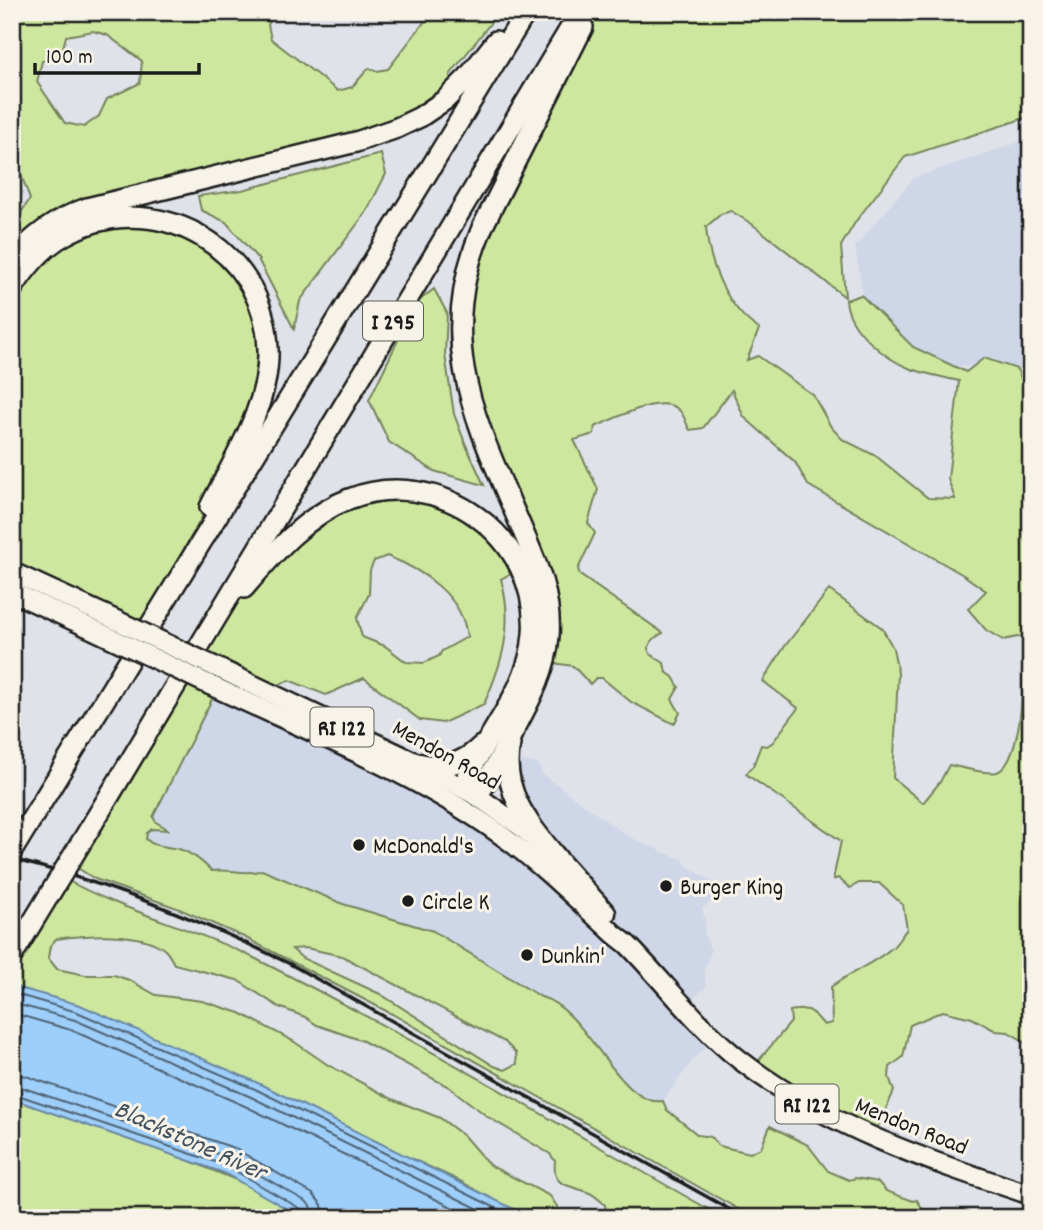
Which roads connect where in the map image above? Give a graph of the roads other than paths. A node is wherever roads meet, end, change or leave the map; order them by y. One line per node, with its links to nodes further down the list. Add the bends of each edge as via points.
1 (519, 12): 5 (highway, via 457,89 408,123 356,142 86,208 41,231)
2 (526, 12): 9 (highway, I 295)
3 (580, 12): 10 (highway, I 295)
4 (591, 12): 12 (highway, via 482,228 461,304 460,346 467,391 538,566 548,608 545,662)
5 (12, 261)
6 (12, 289): 9 (highway, via 34,259 61,237 92,223 129,216 167,221 205,238 237,266 253,290 267,339 261,399)
7 (12, 572): 11 (main road, Mendon Road / RI 122, bridge, via 103,614)
8 (12, 592): 11 (main road, Mendon Road / RI 122, bridge)
9 (159, 612): 17 (highway, I 295)
10 (208, 632): 13 (highway, via 284,543 339,503 391,490 447,499 479,517 500,536 517,561 531,596 530,659); 20 (highway, I 295, bridge)
11 (215, 677): 14 (main road, Mendon Road / RI 122); 16 (main road, Mendon Road / RI 122)
12 (519, 721): 15 (highway); 18 (highway, via 508,759 511,789 524,816)
13 (489, 737): 14 (highway, via 458,763); 15 (highway)
14 (417, 763): 15 (main road, Mendon Road / RI 122)
15 (470, 792): 16 (main road); 18 (main road, Mendon Road / RI 122)
16 (458, 807): 19 (main road, Mendon Road / RI 122, via 535,861)
17 (12, 851)
18 (557, 858): 19 (main road, Mendon Road / RI 122, via 616,925)
19 (627, 945): 21 (main road, Mendon Road / RI 122, via 716,1039 780,1088 880,1141)
20 (12, 957)
21 (1031, 1195)

